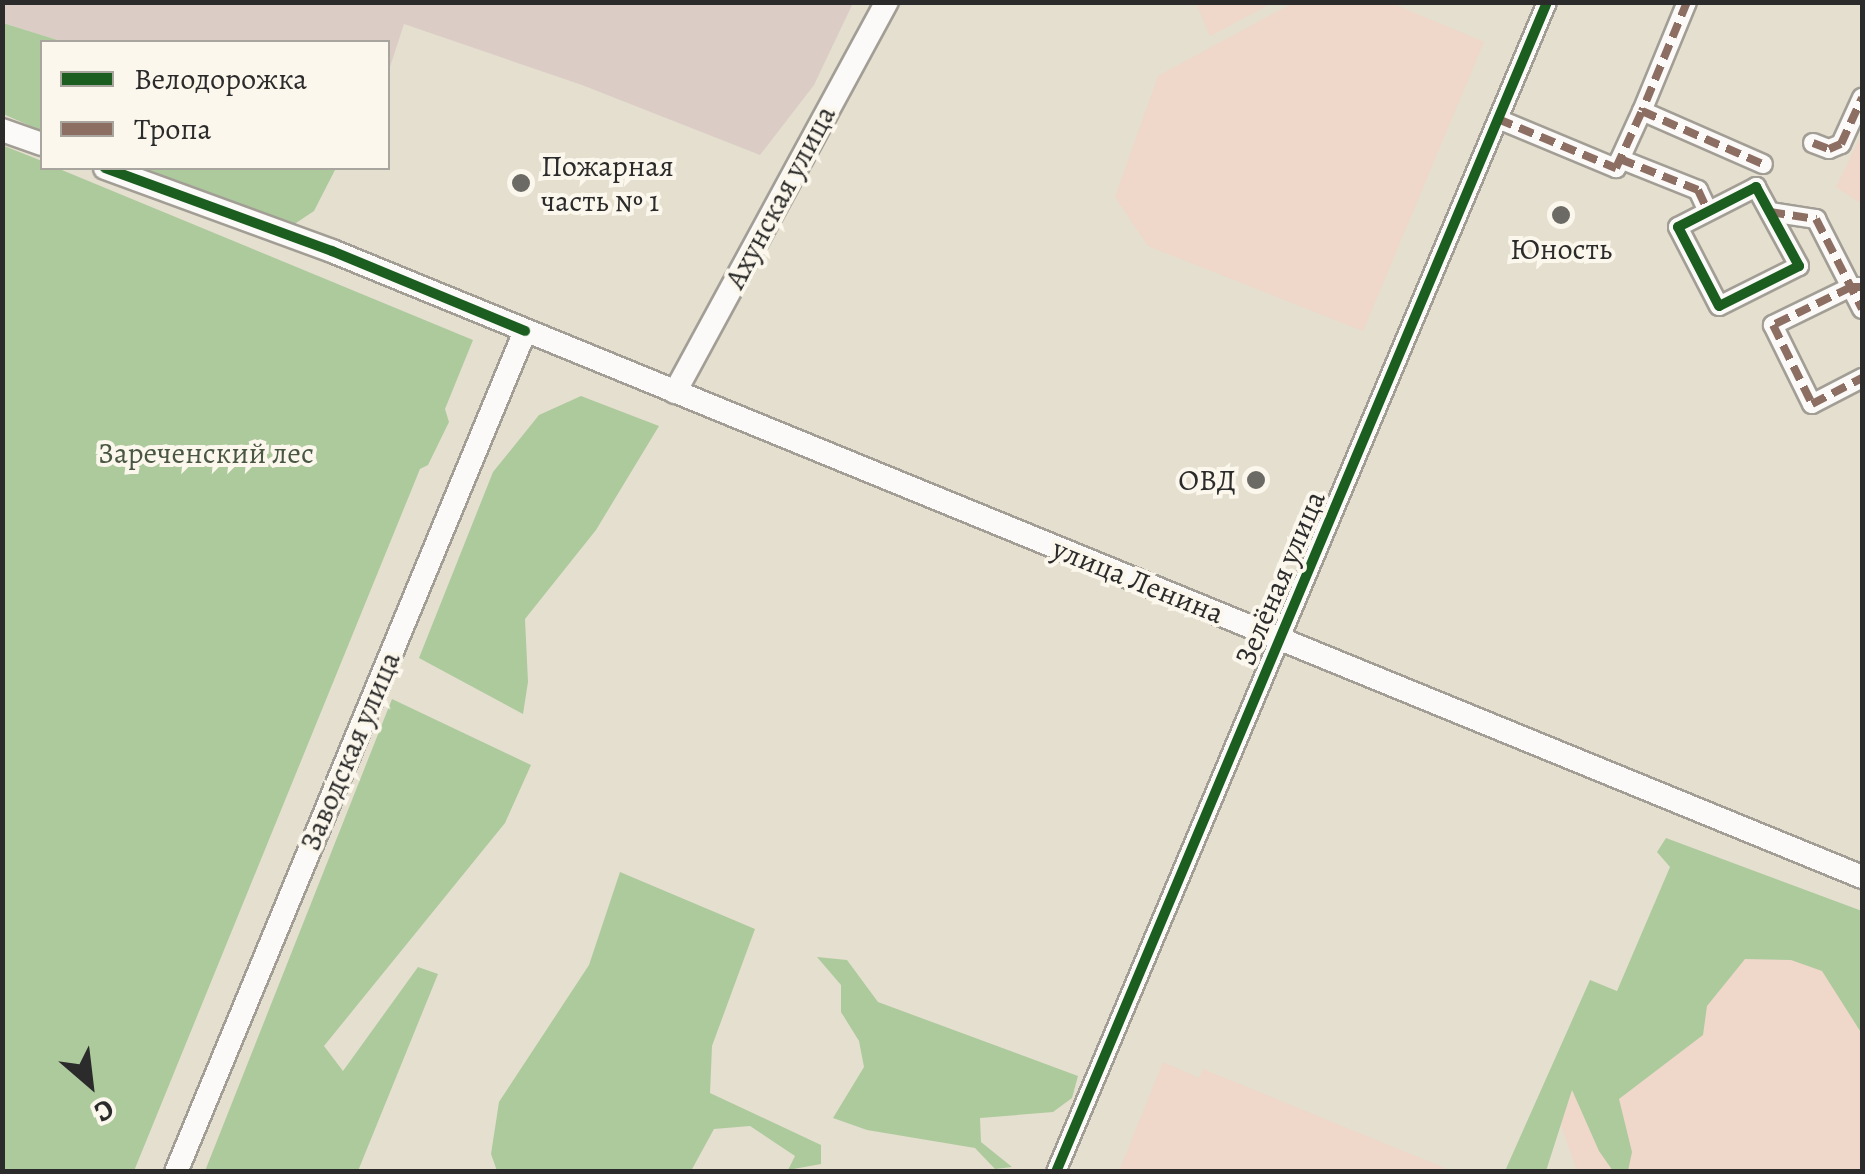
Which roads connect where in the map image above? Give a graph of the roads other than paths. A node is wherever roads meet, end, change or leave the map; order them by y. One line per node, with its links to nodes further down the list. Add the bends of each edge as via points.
1 (887, 2): 21 (main road, Ахунская улица)
2 (1547, 2): 6 (street, Зелёная улица)
3 (1687, 2): 5 (street)
4 (1862, 98): 8 (street, via 1841,144 1829,149)
5 (1642, 111): 10 (street); 11 (street)
6 (1498, 119): 10 (street, via 1616,168); 22 (street, Зелёная улица)
7 (2, 130): 9 (main road)
8 (1812, 142)
9 (40, 143)
10 (1620, 159): 13 (street, via 1698,190)
11 (1762, 164)
12 (110, 170): 19 (main road, улица Ленина)
13 (1708, 211): 14 (street, via 1756,187); 16 (street, via 1678,227 1719,306)
14 (1770, 212): 15 (street, via 1816,219); 16 (street)
15 (1832, 249): 16 (street); 17 (street)
16 (1799, 266)
17 (1857, 287): 18 (street); 20 (street, via 1773,325 1812,404)
18 (1862, 309)
19 (525, 331): 21 (main road, улица Ленина); 24 (main road, Заводская улица)
20 (1862, 378)
21 (675, 392): 22 (main road, улица Ленина)
22 (1281, 639): 23 (main road, улица Ленина); 25 (street, Зелёная улица)
23 (1862, 877)
24 (176, 1172)
25 (1056, 1172)

